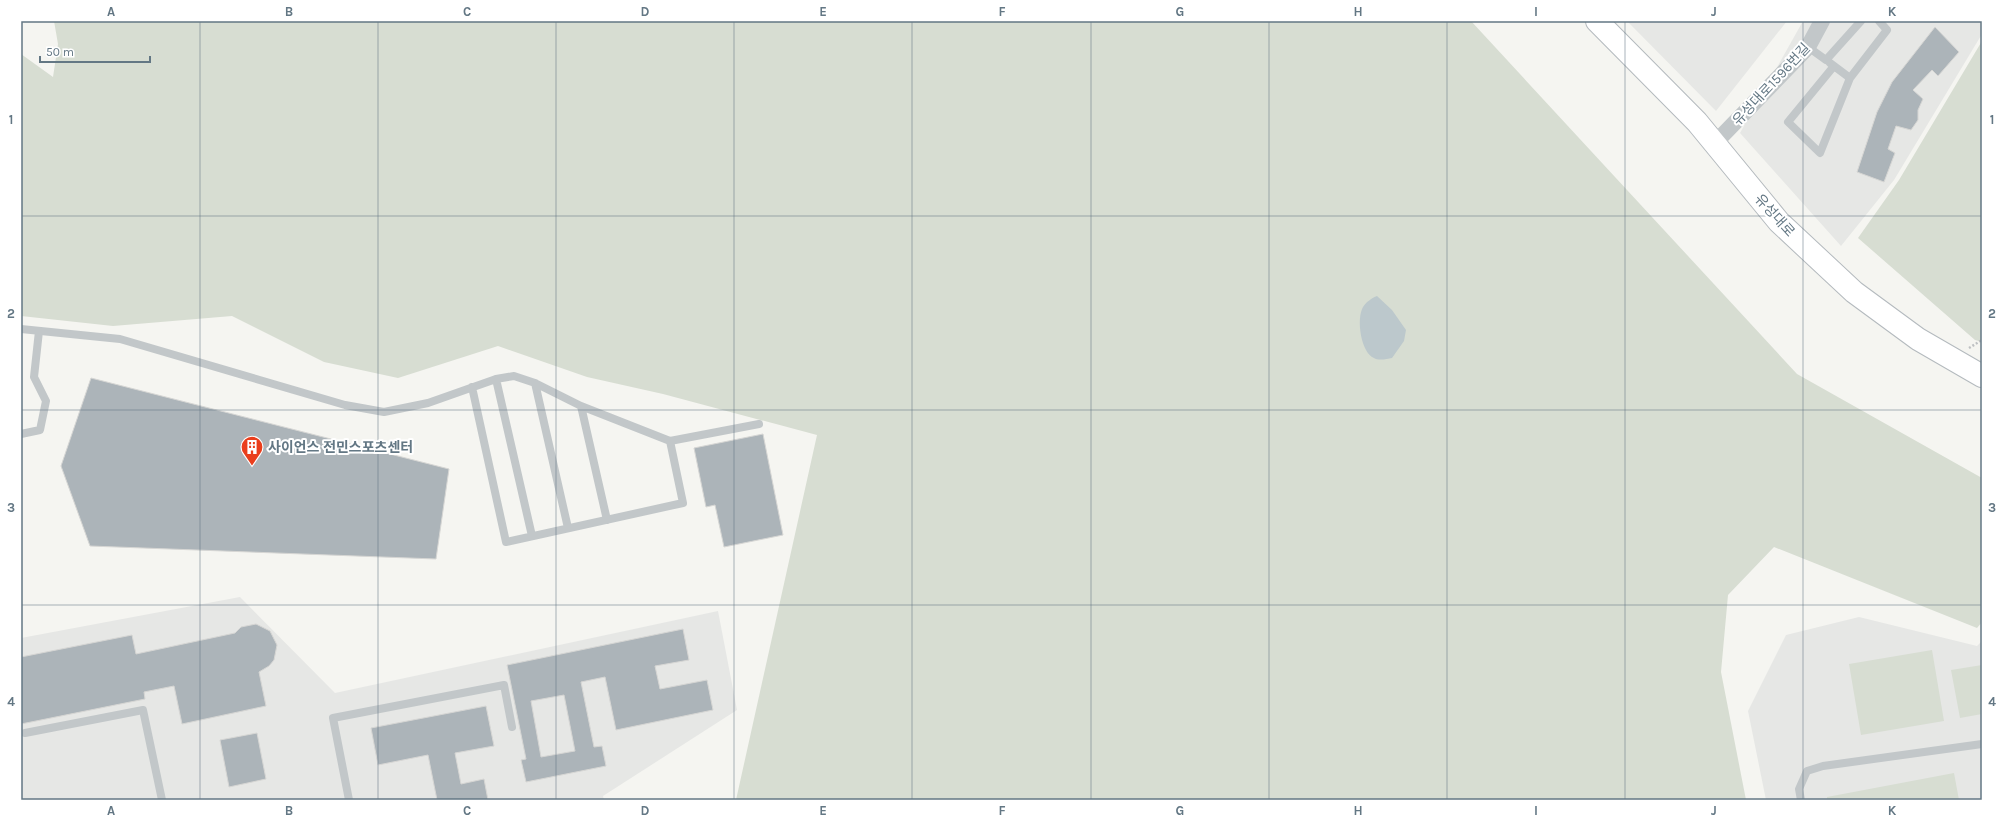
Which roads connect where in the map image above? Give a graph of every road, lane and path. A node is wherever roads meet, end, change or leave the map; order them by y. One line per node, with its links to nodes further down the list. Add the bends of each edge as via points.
1 (1596, 21): 9 (main road, 유성대로)
2 (1822, 21): 5 (street, 유성대로1596번길)
3 (1862, 21): 6 (lane)
4 (1879, 21): 8 (lane, via 1887,30)
5 (1808, 47): 6 (lane); 9 (street, 유성대로1596번길)
6 (1826, 60): 7 (lane)
7 (1834, 66): 8 (lane); 8 (lane, via 1788,122 1820,153)
8 (1850, 78)
9 (1715, 143): 12 (main road, 유성대로, via 1779,222 1854,292 1918,339)
10 (21, 329): 11 (lane)
11 (39, 331): 15 (lane, via 120,339 345,405 384,412 428,403); 18 (lane, via 34,377 46,401 40,430)
12 (1982, 376)
13 (496, 379): 14 (lane, via 514,376); 15 (lane); 22 (lane)
14 (535, 383): 16 (lane); 21 (lane)
15 (472, 387): 22 (lane, via 506,542)
16 (581, 406): 19 (lane); 20 (lane)
17 (760, 424): 19 (lane)
18 (21, 434)
19 (670, 442): 20 (lane, via 683,503)
20 (607, 520): 21 (lane)
21 (568, 528): 22 (lane)
22 (532, 536)
23 (512, 727): 27 (lane, via 504,685 333,718)
24 (25, 733): 26 (lane, via 144,710)
25 (1982, 744): 28 (lane, via 1824,766 1807,771 1799,789)
26 (162, 800)
27 (349, 800)
28 (1802, 800)

